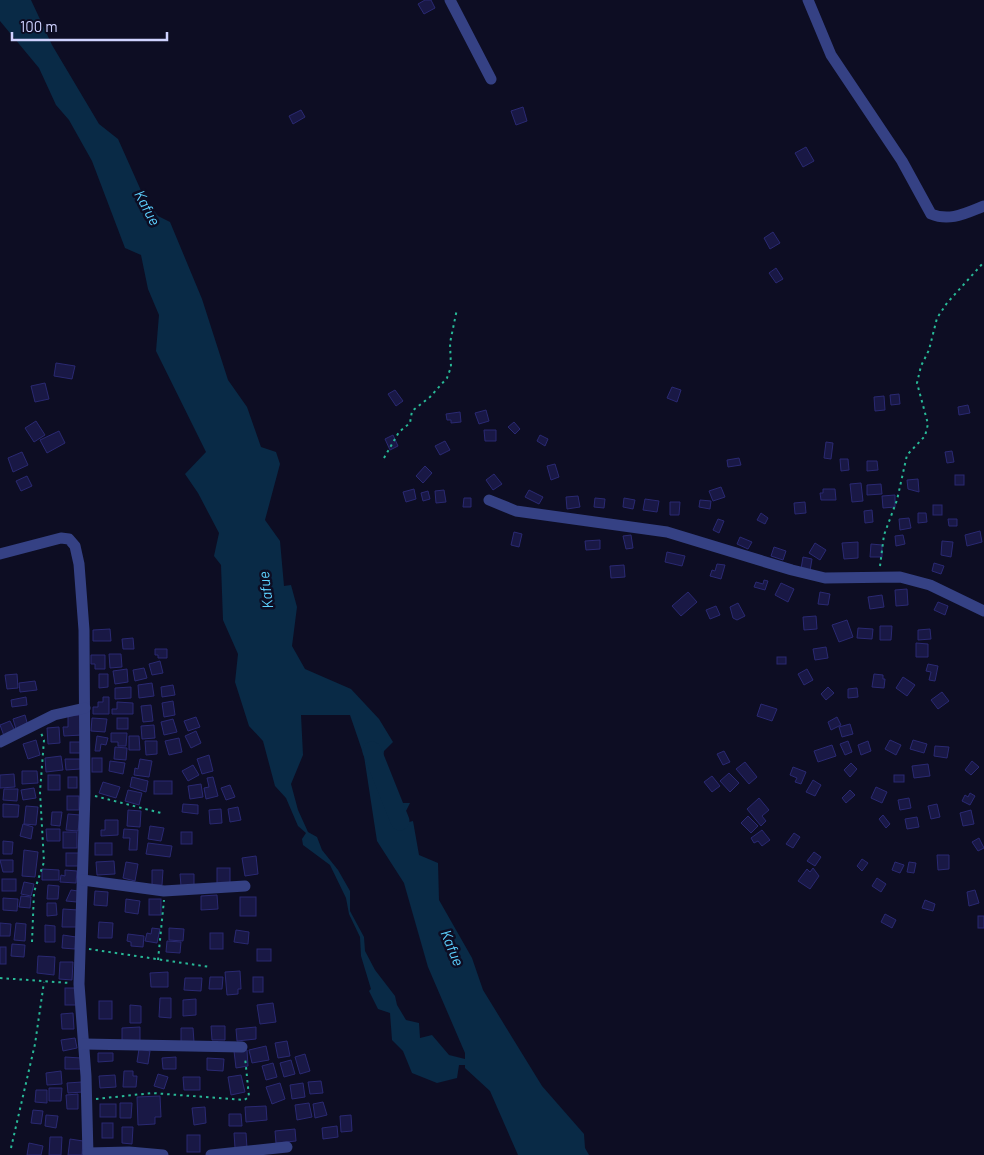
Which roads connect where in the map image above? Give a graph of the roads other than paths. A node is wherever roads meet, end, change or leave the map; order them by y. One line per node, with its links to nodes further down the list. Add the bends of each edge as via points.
1 (450, 0): 3 (street)
2 (808, 0): 4 (street, via 831,55 902,161 931,214 951,218)
3 (490, 79)
4 (984, 206)
5 (489, 500): 7 (street, via 516,511 667,532 825,578 900,577 930,585)
6 (0, 554): 8 (street, via 60,538 69,539 75,546 82,583)
7 (984, 611)
8 (85, 708): 9 (street, via 54,715); 10 (street)
9 (0, 742)
10 (83, 880): 11 (street, via 164,891); 12 (street, via 80,984)
11 (245, 886)
12 (84, 1044): 13 (street); 15 (street)
13 (242, 1047)
14 (287, 1147): 17 (street)
15 (88, 1154): 16 (street, via 129,1152)
16 (163, 1155)
17 (212, 1155)

